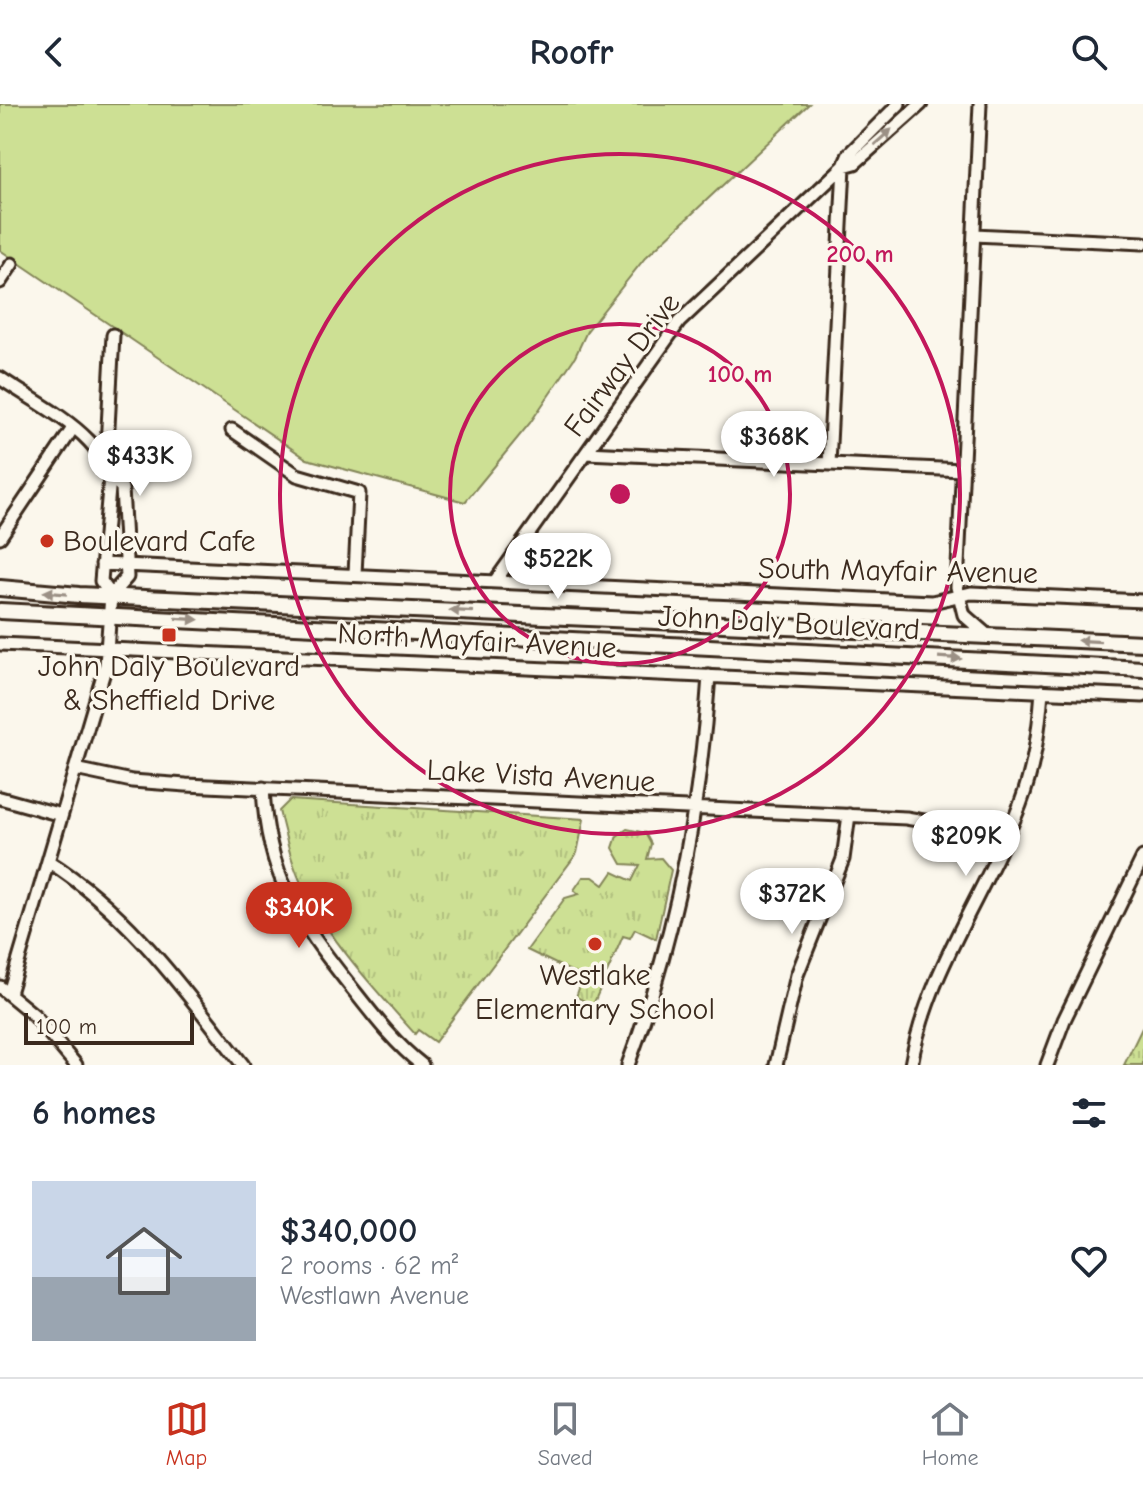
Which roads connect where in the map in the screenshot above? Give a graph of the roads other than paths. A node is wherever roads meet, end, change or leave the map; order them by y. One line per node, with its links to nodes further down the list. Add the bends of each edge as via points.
1 (899, 104): 4 (street, Fairway Drive, via 849,154)
2 (921, 104): 4 (street, Fairway Drive, one-way to 2, via 855,163)
3 (980, 104): 5 (street)
4 (844, 166): 13 (street, Fairway Drive, via 679,322); 15 (street)
5 (974, 235): 6 (street); 16 (street)
6 (1143, 243)
7 (12, 264): 8 (street)
8 (0, 282)
9 (113, 335): 14 (street)
10 (0, 378): 11 (street)
11 (73, 428): 14 (street); 18 (street)
12 (232, 430): 21 (street, via 297,475 359,493)
13 (586, 453): 15 (street); 22 (street, Fairway Drive)
14 (106, 464): 17 (street)
15 (829, 464): 16 (street)
16 (963, 470): 24 (street)
17 (110, 477): 19 (street, via 122,488); 20 (street)
18 (0, 537)
19 (126, 562): 20 (street, South Mayfair Avenue); 21 (street, South Mayfair Avenue); 25 (street, via 127,577)
20 (102, 564): 25 (street, via 101,581)
21 (355, 574): 22 (street, South Mayfair Avenue)
22 (496, 580): 24 (street, South Mayfair Avenue, via 932,602)
23 (0, 588): 25 (main road, John Daly Boulevard, one-way to 23)
24 (958, 593): 26 (street, South Mayfair Avenue); 29 (street, via 964,615)
25 (111, 595): 28 (street); 29 (main road, John Daly Boulevard, one-way to 25)
26 (1143, 601)
27 (0, 611): 28 (main road, John Daly Boulevard)
28 (110, 616): 32 (street); 33 (main road, John Daly Boulevard, one-way to 33)
29 (987, 635): 30 (main road, John Daly Boulevard, one-way to 29)
30 (1143, 643)
31 (0, 644): 32 (street, North Mayfair Avenue)
32 (107, 648): 34 (street, North Mayfair Avenue); 37 (street)
33 (1143, 669)
34 (709, 676): 35 (street, North Mayfair Avenue); 40 (street)
35 (1042, 691): 36 (street, North Mayfair Avenue); 43 (street, via 1031,771)
36 (1143, 696)
37 (75, 769): 38 (street, Lake Vista Avenue, via 159,784); 41 (street)
38 (263, 788): 40 (street, Lake Vista Avenue); 49 (street, via 270,851 294,911 383,1028)
39 (0, 798): 41 (street)
40 (696, 807): 42 (street, Lake Vista Avenue); 50 (street, via 665,953)
41 (61, 815): 45 (street)
42 (849, 815): 43 (street, Lake Vista Avenue, via 927,820); 51 (street, via 843,859 797,975)
43 (1002, 844): 52 (street, via 932,990)
44 (1143, 857): 53 (street)
45 (48, 861): 46 (street); 48 (street, via 133,928)
46 (4, 990): 47 (street, via 46,1027)
47 (76, 1065)
48 (243, 1065)
49 (422, 1065)
50 (628, 1065)
51 (776, 1065)
52 (911, 1065)
53 (1047, 1065)

